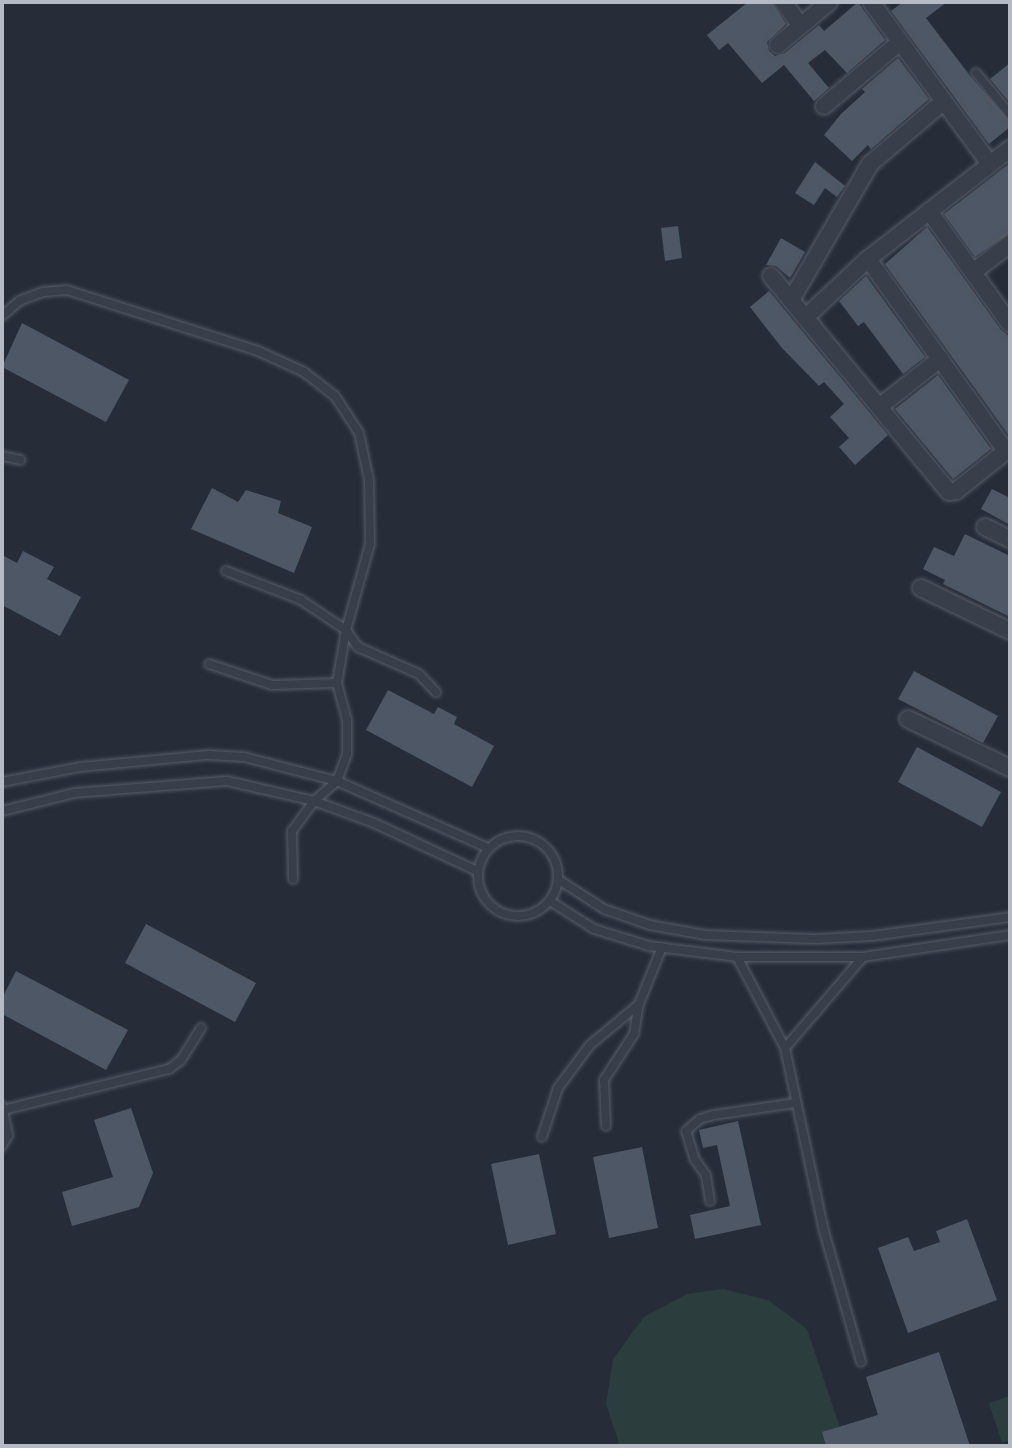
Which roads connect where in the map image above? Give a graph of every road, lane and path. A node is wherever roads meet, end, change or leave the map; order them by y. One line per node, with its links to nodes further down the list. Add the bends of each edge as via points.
1 (783, 2): 4 (street)
2 (829, 2): 4 (street)
3 (871, 2): 5 (street)
4 (801, 26): 6 (street)
5 (900, 42): 8 (street); 9 (street)
6 (778, 45)
7 (976, 73): 10 (lane)
8 (944, 101): 12 (street); 18 (street, via 870,164)
9 (824, 106)
10 (1010, 114)
11 (1010, 149): 12 (street)
12 (990, 164): 13 (street)
13 (929, 211): 15 (street); 16 (street)
14 (1010, 244): 16 (street)
15 (868, 259): 20 (street); 22 (street)
16 (973, 272): 21 (street)
17 (771, 276): 18 (street)
18 (791, 300): 20 (street)
19 (2, 316): 31 (lane, via 19,301 67,290 258,351 304,372 335,396 359,433 369,480 370,544)
20 (806, 317): 23 (street)
21 (1010, 324)
22 (940, 359): 23 (street); 24 (street)
23 (879, 407): 24 (street, via 949,492)
24 (1008, 449)
25 (2, 456): 26 (lane)
26 (21, 460)
27 (985, 527): 28 (street)
28 (1010, 539)
29 (226, 571): 31 (lane, via 301,600)
30 (921, 588): 32 (street)
31 (346, 630): 34 (lane); 35 (lane, via 358,647 419,674)
32 (1010, 631)
33 (209, 664): 34 (lane, via 272,685)
34 (337, 683): 38 (lane, via 349,738)
35 (436, 692)
36 (908, 719): 37 (street)
37 (1010, 768)
38 (337, 781): 39 (lane, via 244,757 208,755 80,767); 40 (lane); 42 (lane)
39 (2, 782)
40 (314, 801): 41 (lane, via 227,781 74,793); 43 (lane); 44 (lane, via 292,831)
41 (2, 811)
42 (488, 848): 43 (lane); 45 (lane, via 514,835 528,836 552,853)
43 (477, 871): 46 (lane, via 480,891 493,908 512,916 533,913)
44 (293, 879)
45 (559, 880): 46 (lane); 47 (lane, via 604,909 650,925 705,935 872,936)
46 (550, 901): 49 (lane, via 594,929)
47 (1010, 917)
48 (1010, 935): 51 (lane)
49 (662, 947): 50 (lane); 52 (lane)
50 (737, 957): 51 (lane); 54 (lane)
51 (863, 957): 54 (lane)
52 (639, 1004): 57 (lane, via 634,1034 604,1080); 58 (lane, via 590,1045 558,1088)
53 (201, 1028): 56 (lane, via 169,1069)
54 (785, 1048): 55 (lane)
55 (795, 1103): 60 (lane, via 714,1115 686,1131 706,1175); 61 (lane)
56 (3, 1108): 59 (lane, via 8,1135)
57 (606, 1126)
58 (542, 1137)
59 (2, 1146)
60 (710, 1201)
61 (861, 1362)

